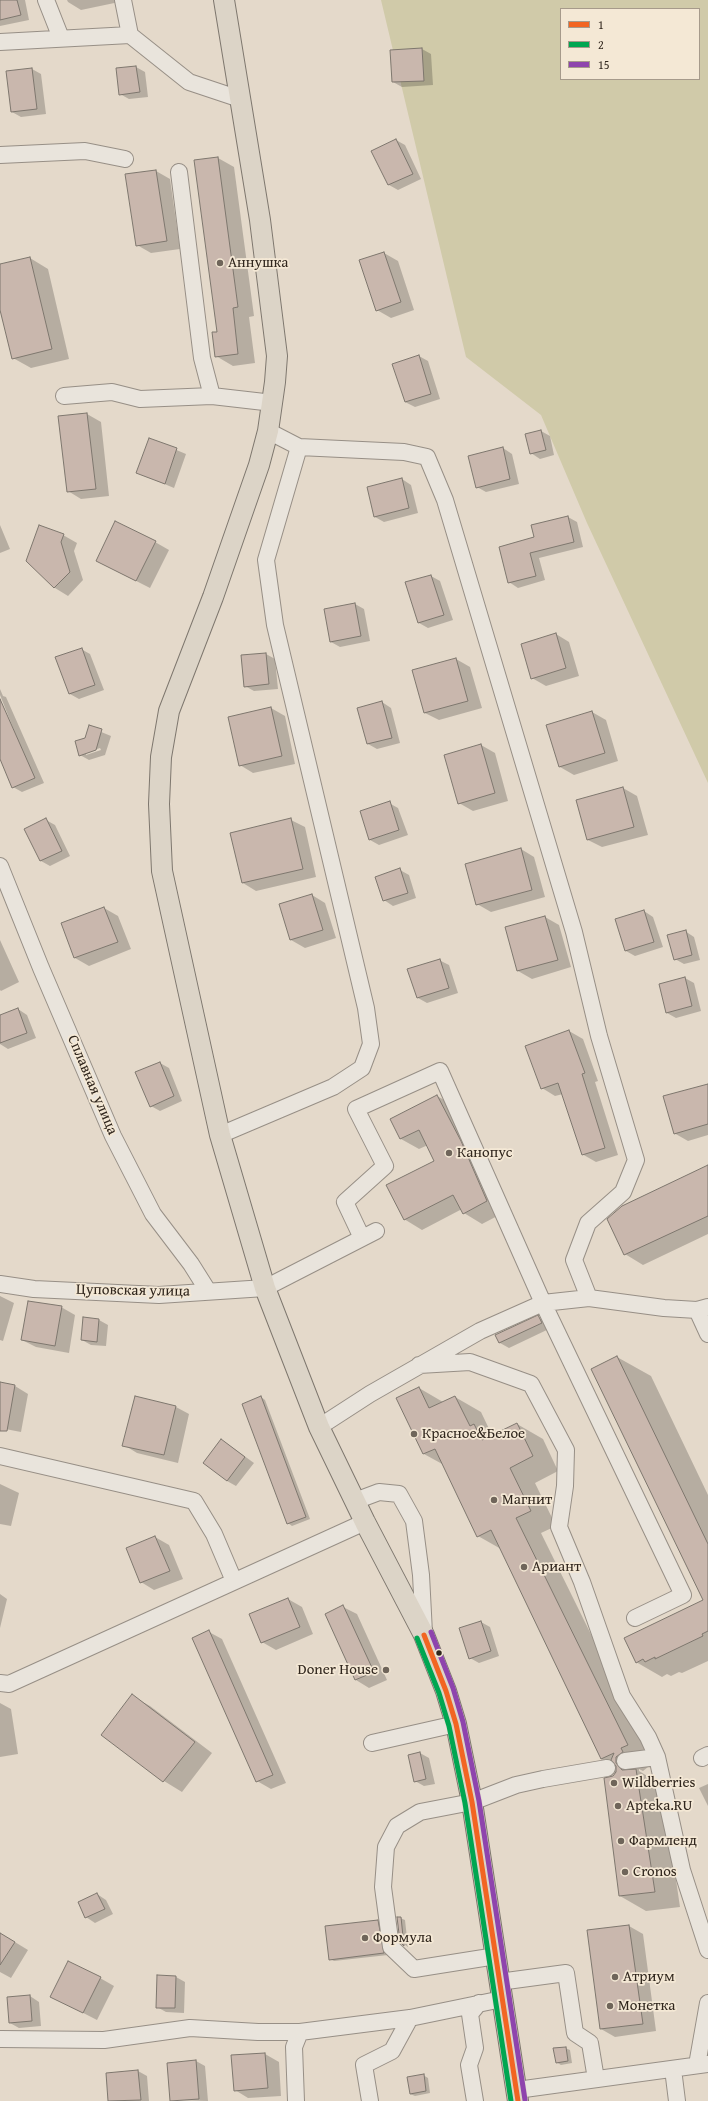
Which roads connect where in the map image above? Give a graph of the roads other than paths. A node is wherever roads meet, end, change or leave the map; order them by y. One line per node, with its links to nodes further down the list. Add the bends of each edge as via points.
1 (46, 0): 5 (street)
2 (123, 0): 4 (street)
3 (224, 0): 7 (main road)
4 (130, 35): 5 (street); 7 (street, via 189,82)
5 (61, 38): 6 (street)
6 (0, 42)
7 (240, 100): 13 (main road, via 260,220 277,356)
8 (0, 155): 9 (street, via 85,151)
9 (125, 158)
10 (179, 172): 12 (street, via 202,358)
11 (64, 396): 12 (street, via 112,392 140,399)
12 (212, 396): 13 (street)
13 (274, 403): 14 (main road)
14 (268, 431): 15 (street); 17 (main road, via 231,545 169,710 161,757 159,804 162,871)
15 (298, 447): 17 (street, via 266,560 275,625 366,1008 371,1044 362,1068 333,1087); 23 (street, via 404,452 427,457 445,500 574,932 599,1036 636,1160 623,1192 588,1223 574,1260)
16 (0, 866): 22 (street, Сплавная улица, via 113,1136 153,1214 191,1264)
17 (220, 1135): 21 (main road)
18 (376, 1231): 19 (street)
19 (362, 1238): 21 (street); 24 (street, via 344,1202 385,1166 356,1109 440,1071)
20 (0, 1284): 22 (street, Цуповская улица, via 34,1289 159,1295)
21 (266, 1288): 22 (street, Цуповская улица); 28 (main road)
22 (208, 1292)
23 (589, 1298): 24 (street); 25 (street, via 664,1308)
24 (543, 1303): 27 (street, via 480,1331); 33 (street, via 683,1595)
25 (703, 1309): 26 (street)
26 (708, 1334)
27 (419, 1365): 28 (street); 38 (street, via 470,1362 531,1384 566,1450 565,1486 559,1527 582,1582 622,1696 648,1737)
28 (319, 1427): 30 (main road)
29 (0, 1456): 32 (street, via 194,1501 214,1534)
30 (355, 1501): 31 (main road); 34 (street, via 379,1492 399,1494 414,1521 421,1575)
31 (365, 1522): 32 (street); 34 (main road)
32 (234, 1581): 35 (street, via 9,1684)
33 (634, 1618)
34 (424, 1635): 36 (main road)
35 (0, 1683)
36 (456, 1724): 37 (street); 41 (main road)
37 (372, 1743)
38 (657, 1757): 39 (street); 42 (street, via 682,1870)
39 (625, 1761)
40 (607, 1768): 41 (street, via 543,1779)
41 (472, 1802): 43 (main road); 43 (street, via 420,1812 397,1826 386,1847 383,1887 391,1947 414,1969)
42 (708, 1950)
43 (496, 1956): 44 (main road)
44 (500, 1990): 45 (street); 52 (street, via 566,1973 575,2033 590,2043); 53 (main road)
45 (480, 2003): 47 (street); 56 (street, via 470,2014 475,2048 469,2065)
46 (708, 2003): 50 (street)
47 (410, 2018): 48 (street); 55 (street, via 392,2051 364,2065)
48 (300, 2032): 49 (street, via 190,2028 104,2040); 54 (street, via 294,2047)
49 (0, 2039)
50 (702, 2065): 51 (street)
51 (673, 2069): 52 (street); 57 (street)
52 (596, 2079): 53 (street)
53 (517, 2096)
54 (296, 2101)
55 (370, 2101)
56 (475, 2101)
57 (678, 2101)

